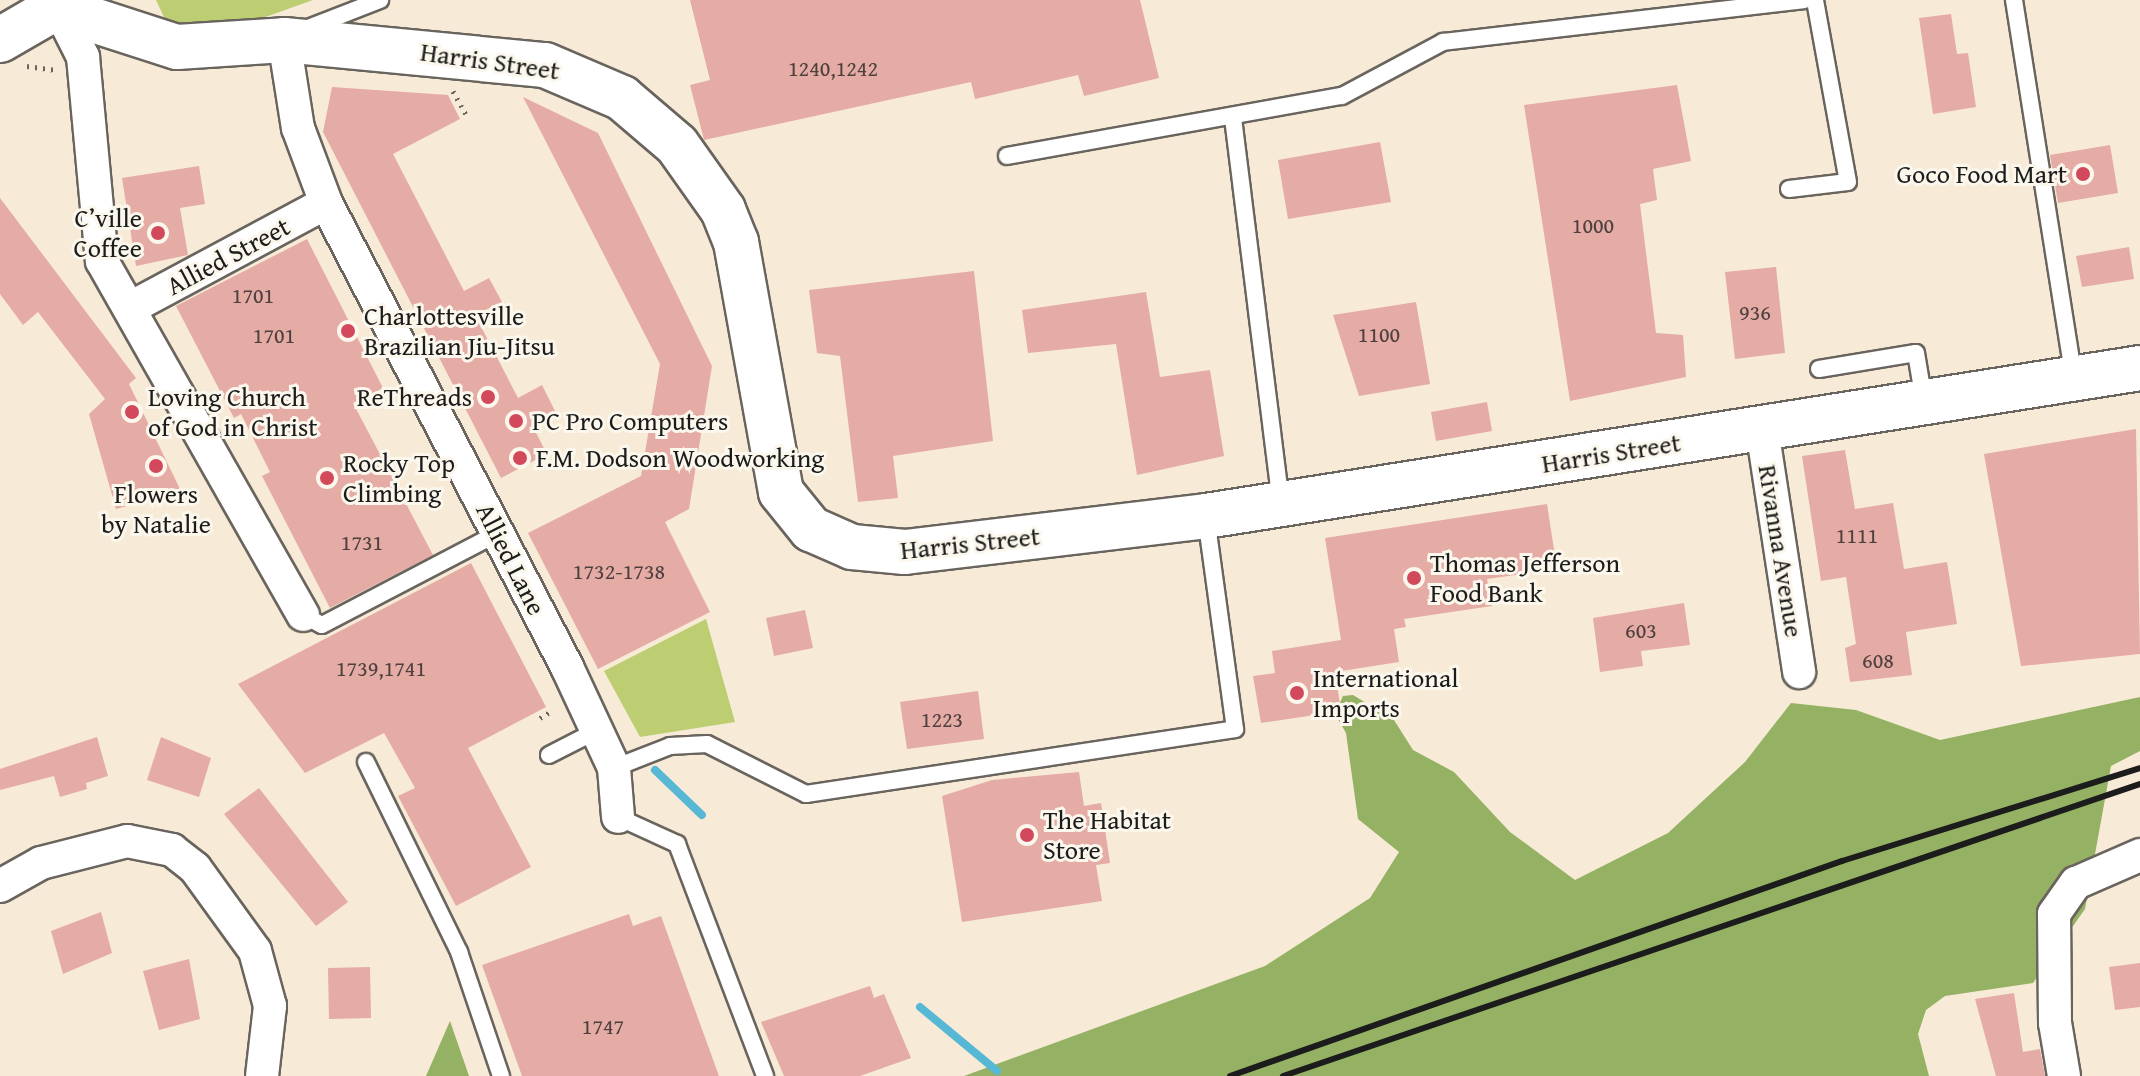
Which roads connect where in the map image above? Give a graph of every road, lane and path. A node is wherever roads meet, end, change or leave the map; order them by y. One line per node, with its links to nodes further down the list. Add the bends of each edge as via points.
1 (380, 0): 6 (lane)
2 (1804, 0): 11 (lane, via 1443,42 1342,96)
3 (1815, 0): 13 (lane, via 1848,182)
4 (2014, 0): 18 (lane)
5 (64, 4): 6 (street, Harris Street, via 160,45); 7 (street); 15 (street, via 83,57 102,261)
6 (284, 40): 14 (street, Allied Lane, via 298,128); 22 (street, Harris Street, via 545,65 594,82 650,118 701,172 723,210 736,242 776,479 798,517 829,538 905,552)
7 (7, 56): 8 (path)
8 (66, 71)
9 (448, 82): 10 (path)
10 (468, 118)
11 (1233, 118): 12 (lane); 21 (lane)
12 (1007, 156)
13 (1789, 189)
14 (326, 203): 15 (street, Allied Street); 23 (street, Allied Lane)
15 (130, 308): 24 (street)
16 (2140, 368): 18 (street, Harris Street)
17 (1819, 369): 19 (lane, via 1916,353)
18 (2075, 378): 19 (street, Harris Street)
19 (1924, 403): 20 (street, Harris Street)
20 (1762, 429): 21 (street, Harris Street); 25 (street, Rivanna Avenue)
21 (1282, 504): 22 (street, Harris Street)
22 (1206, 516): 31 (lane, via 1235,729 806,794 707,744 670,746)
23 (498, 533): 24 (lane, via 322,625); 28 (street, Allied Lane)
24 (303, 615)
25 (1799, 672)
26 (553, 710): 27 (path)
27 (540, 718)
28 (596, 731): 29 (lane); 31 (street, Allied Lane)
29 (549, 755)
30 (366, 762): 36 (lane, via 459,952)
31 (614, 768): 32 (street, Allied Lane)
32 (618, 817): 37 (lane, via 677,844)
33 (2140, 855): 38 (street, via 2076,883 2054,914 2055,1023)
34 (0, 886): 35 (street, via 41,863 127,841 172,850 195,868 255,951 270,1006)
35 (262, 1076)
36 (501, 1076)
37 (765, 1076)
38 (2064, 1076)

